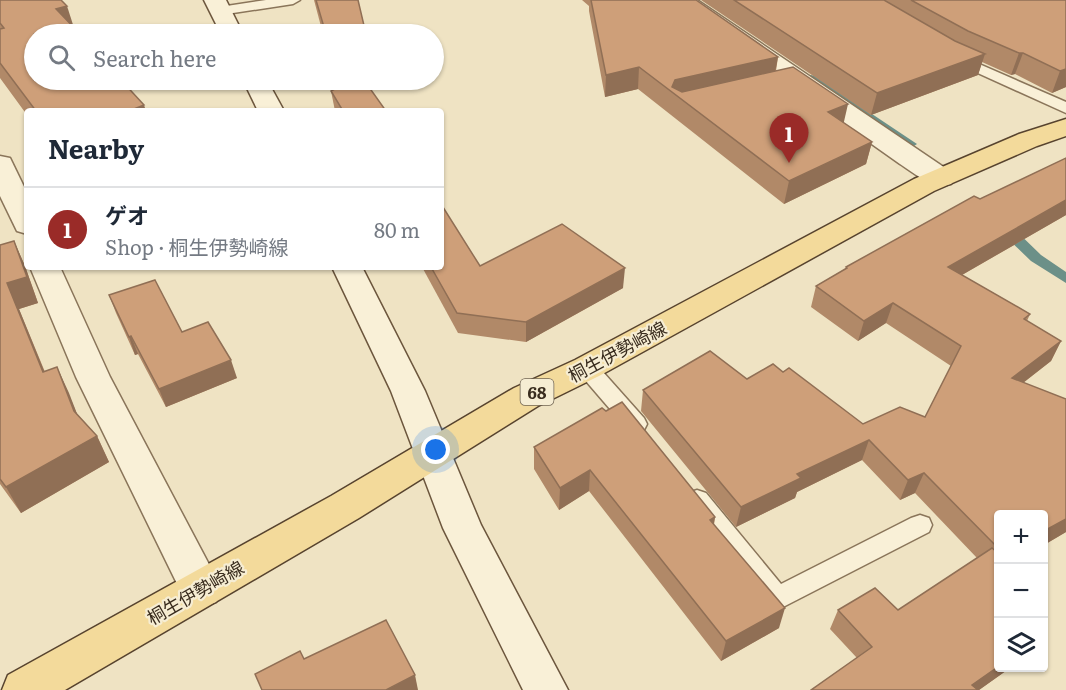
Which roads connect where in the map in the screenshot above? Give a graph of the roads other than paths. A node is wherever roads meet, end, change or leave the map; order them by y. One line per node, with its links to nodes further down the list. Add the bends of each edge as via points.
1 (293, 0): 3 (lane)
2 (683, 0): 11 (street, via 786,83)
3 (218, 5): 4 (street)
4 (227, 24)
5 (936, 46): 8 (lane)
6 (260, 90): 7 (street)
7 (269, 108)
8 (1066, 108)
9 (1066, 127): 11 (main road, 桐生伊勢崎線 / 68)
10 (0, 164): 12 (street)
11 (941, 178): 15 (main road, 桐生伊勢崎線 / 68)
12 (24, 218)
13 (46, 270): 20 (street, via 93,377)
14 (348, 270): 17 (street)
15 (587, 368): 16 (lane); 17 (main road, 桐生伊勢崎線 / 68, via 526,397)
16 (648, 439)
17 (434, 452): 20 (main road, 桐生伊勢崎線 / 68); 22 (street, via 463,528)
18 (684, 484): 19 (lane, via 772,593 783,596)
19 (920, 525)
20 (201, 589): 21 (main road, 桐生伊勢崎線 / 68)
21 (24, 690)
22 (546, 690)

